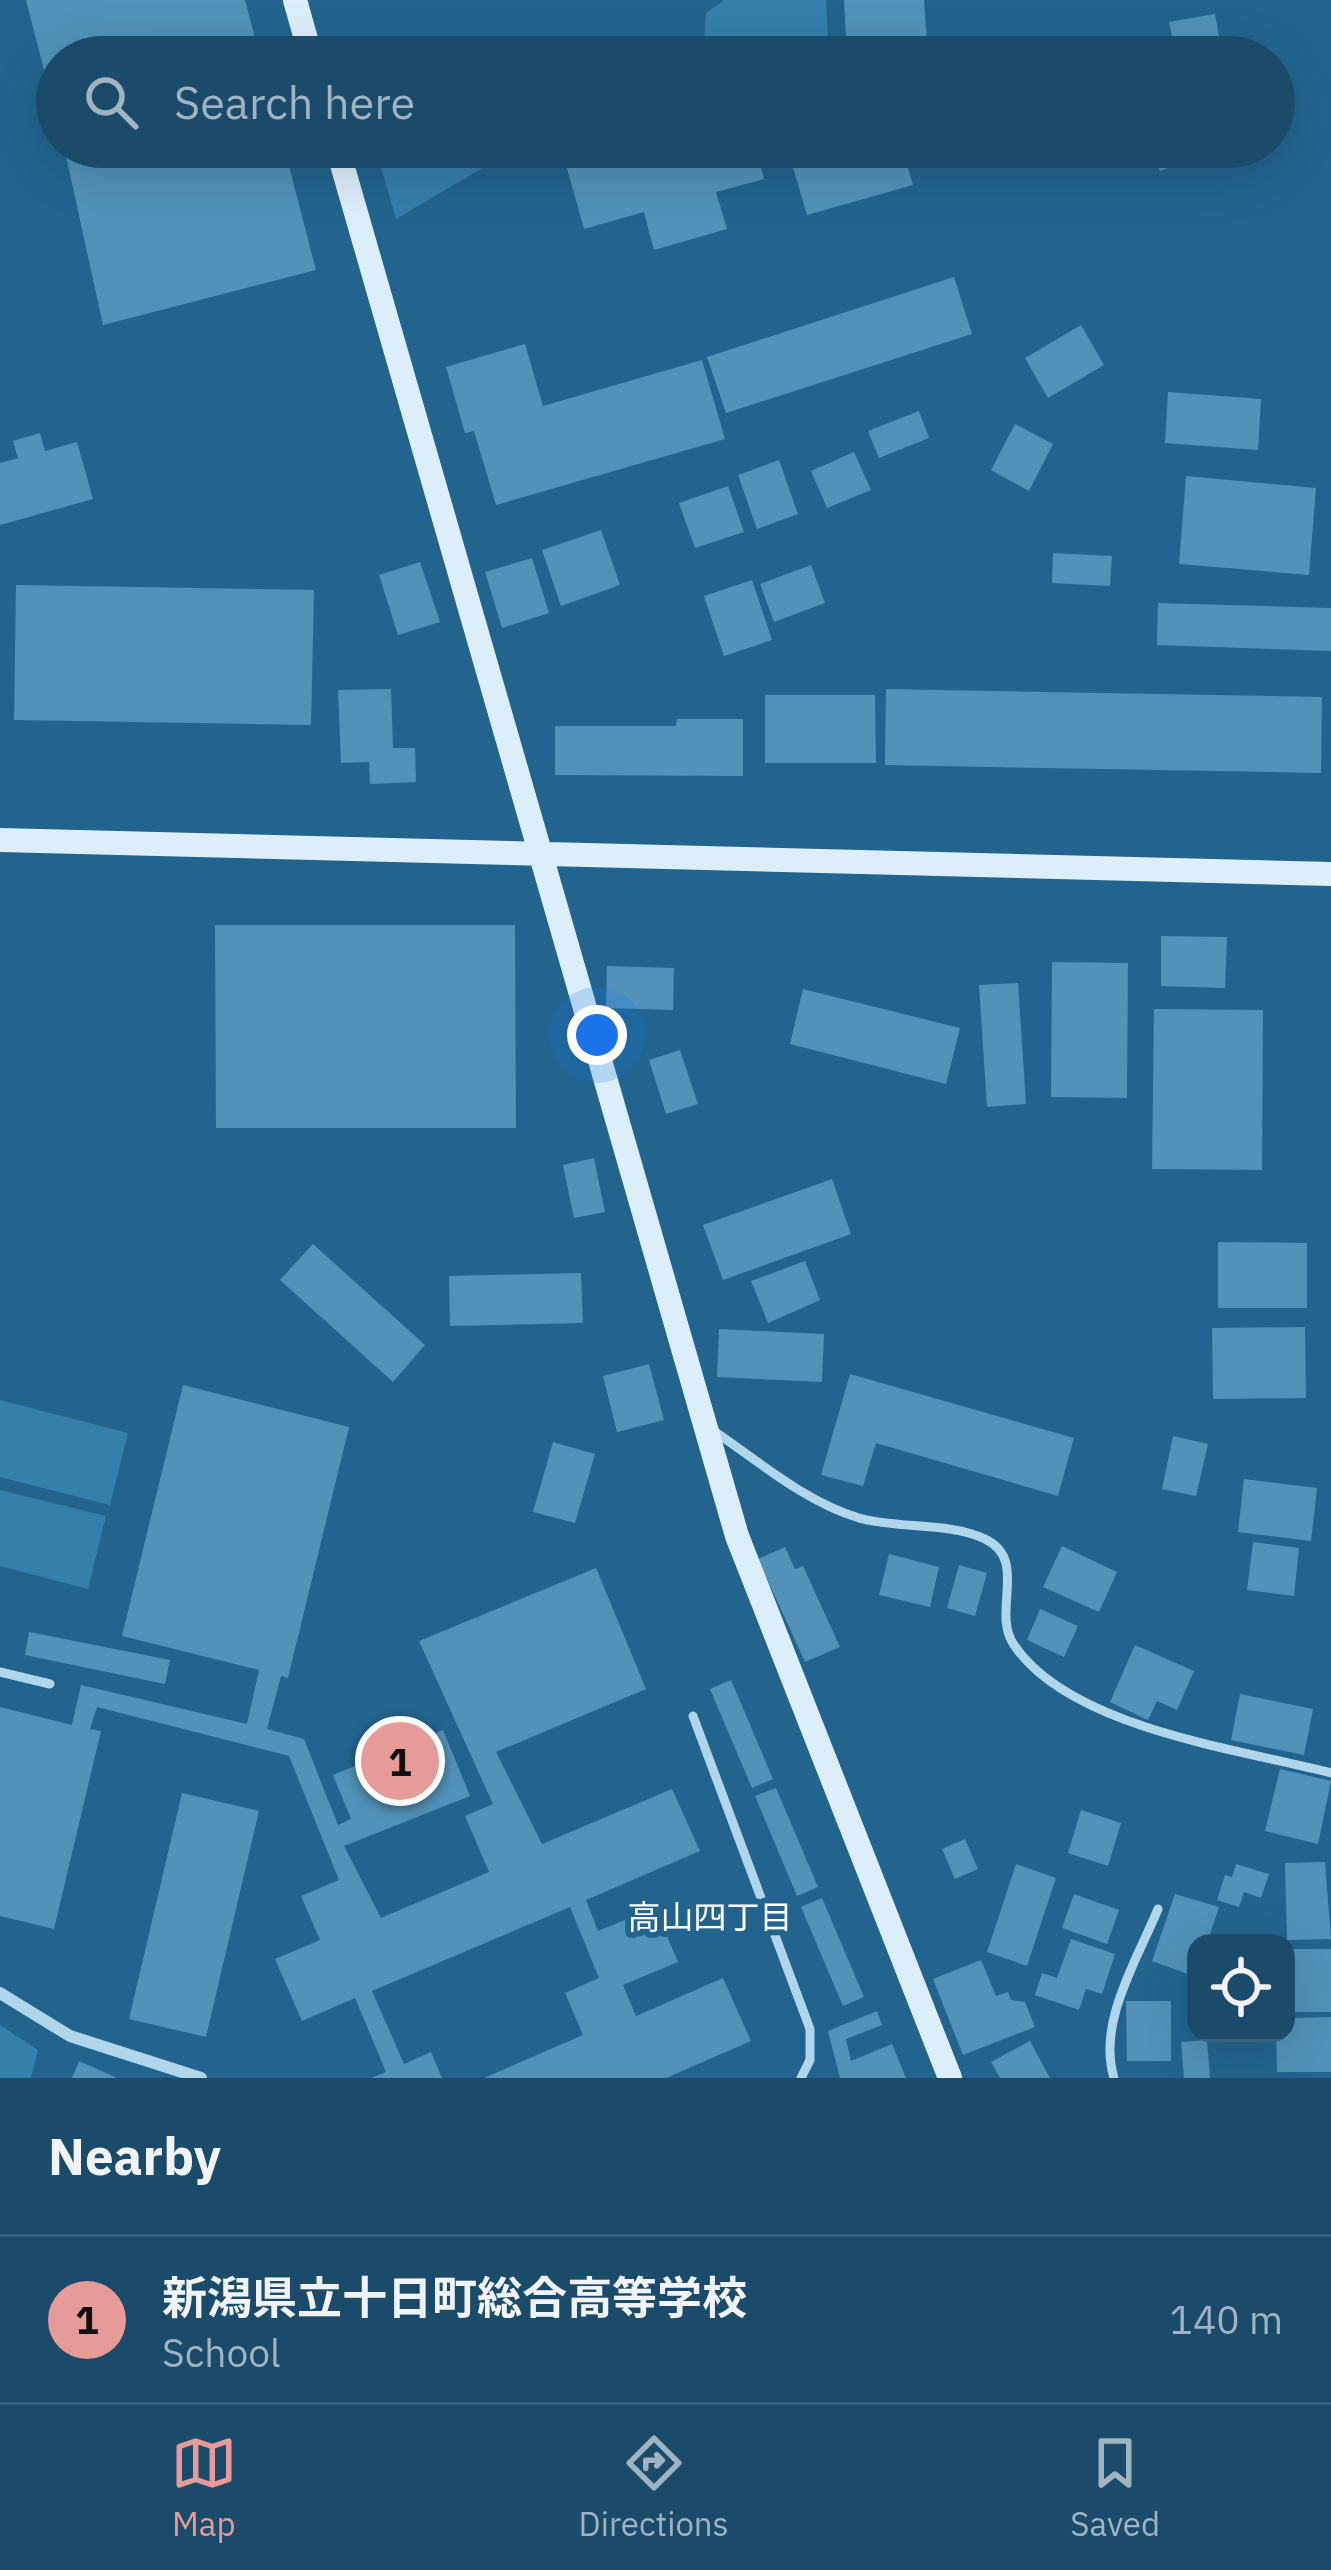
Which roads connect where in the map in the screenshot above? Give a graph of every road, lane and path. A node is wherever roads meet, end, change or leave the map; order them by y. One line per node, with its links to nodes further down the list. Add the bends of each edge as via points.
1 (295, 0): 2 (street)
2 (305, 36)
3 (343, 168): 5 (street)
4 (0, 840): 5 (street)
5 (536, 852): 6 (street); 7 (street)
6 (1331, 874)
7 (706, 1426): 11 (lane, via 823,1505 861,1519 985,1538 1004,1554 1001,1619 1013,1645 1038,1672 1110,1715); 16 (street, via 737,1536)
8 (0, 1672): 9 (lane)
9 (50, 1684)
10 (693, 1716): 14 (lane, via 810,2029)
11 (1331, 1773)
12 (1158, 1909): 17 (lane, via 1111,2026)
13 (0, 1993): 15 (street, via 70,2036)
14 (805, 2076)
15 (201, 2078)
16 (950, 2078)
17 (1114, 2078)

